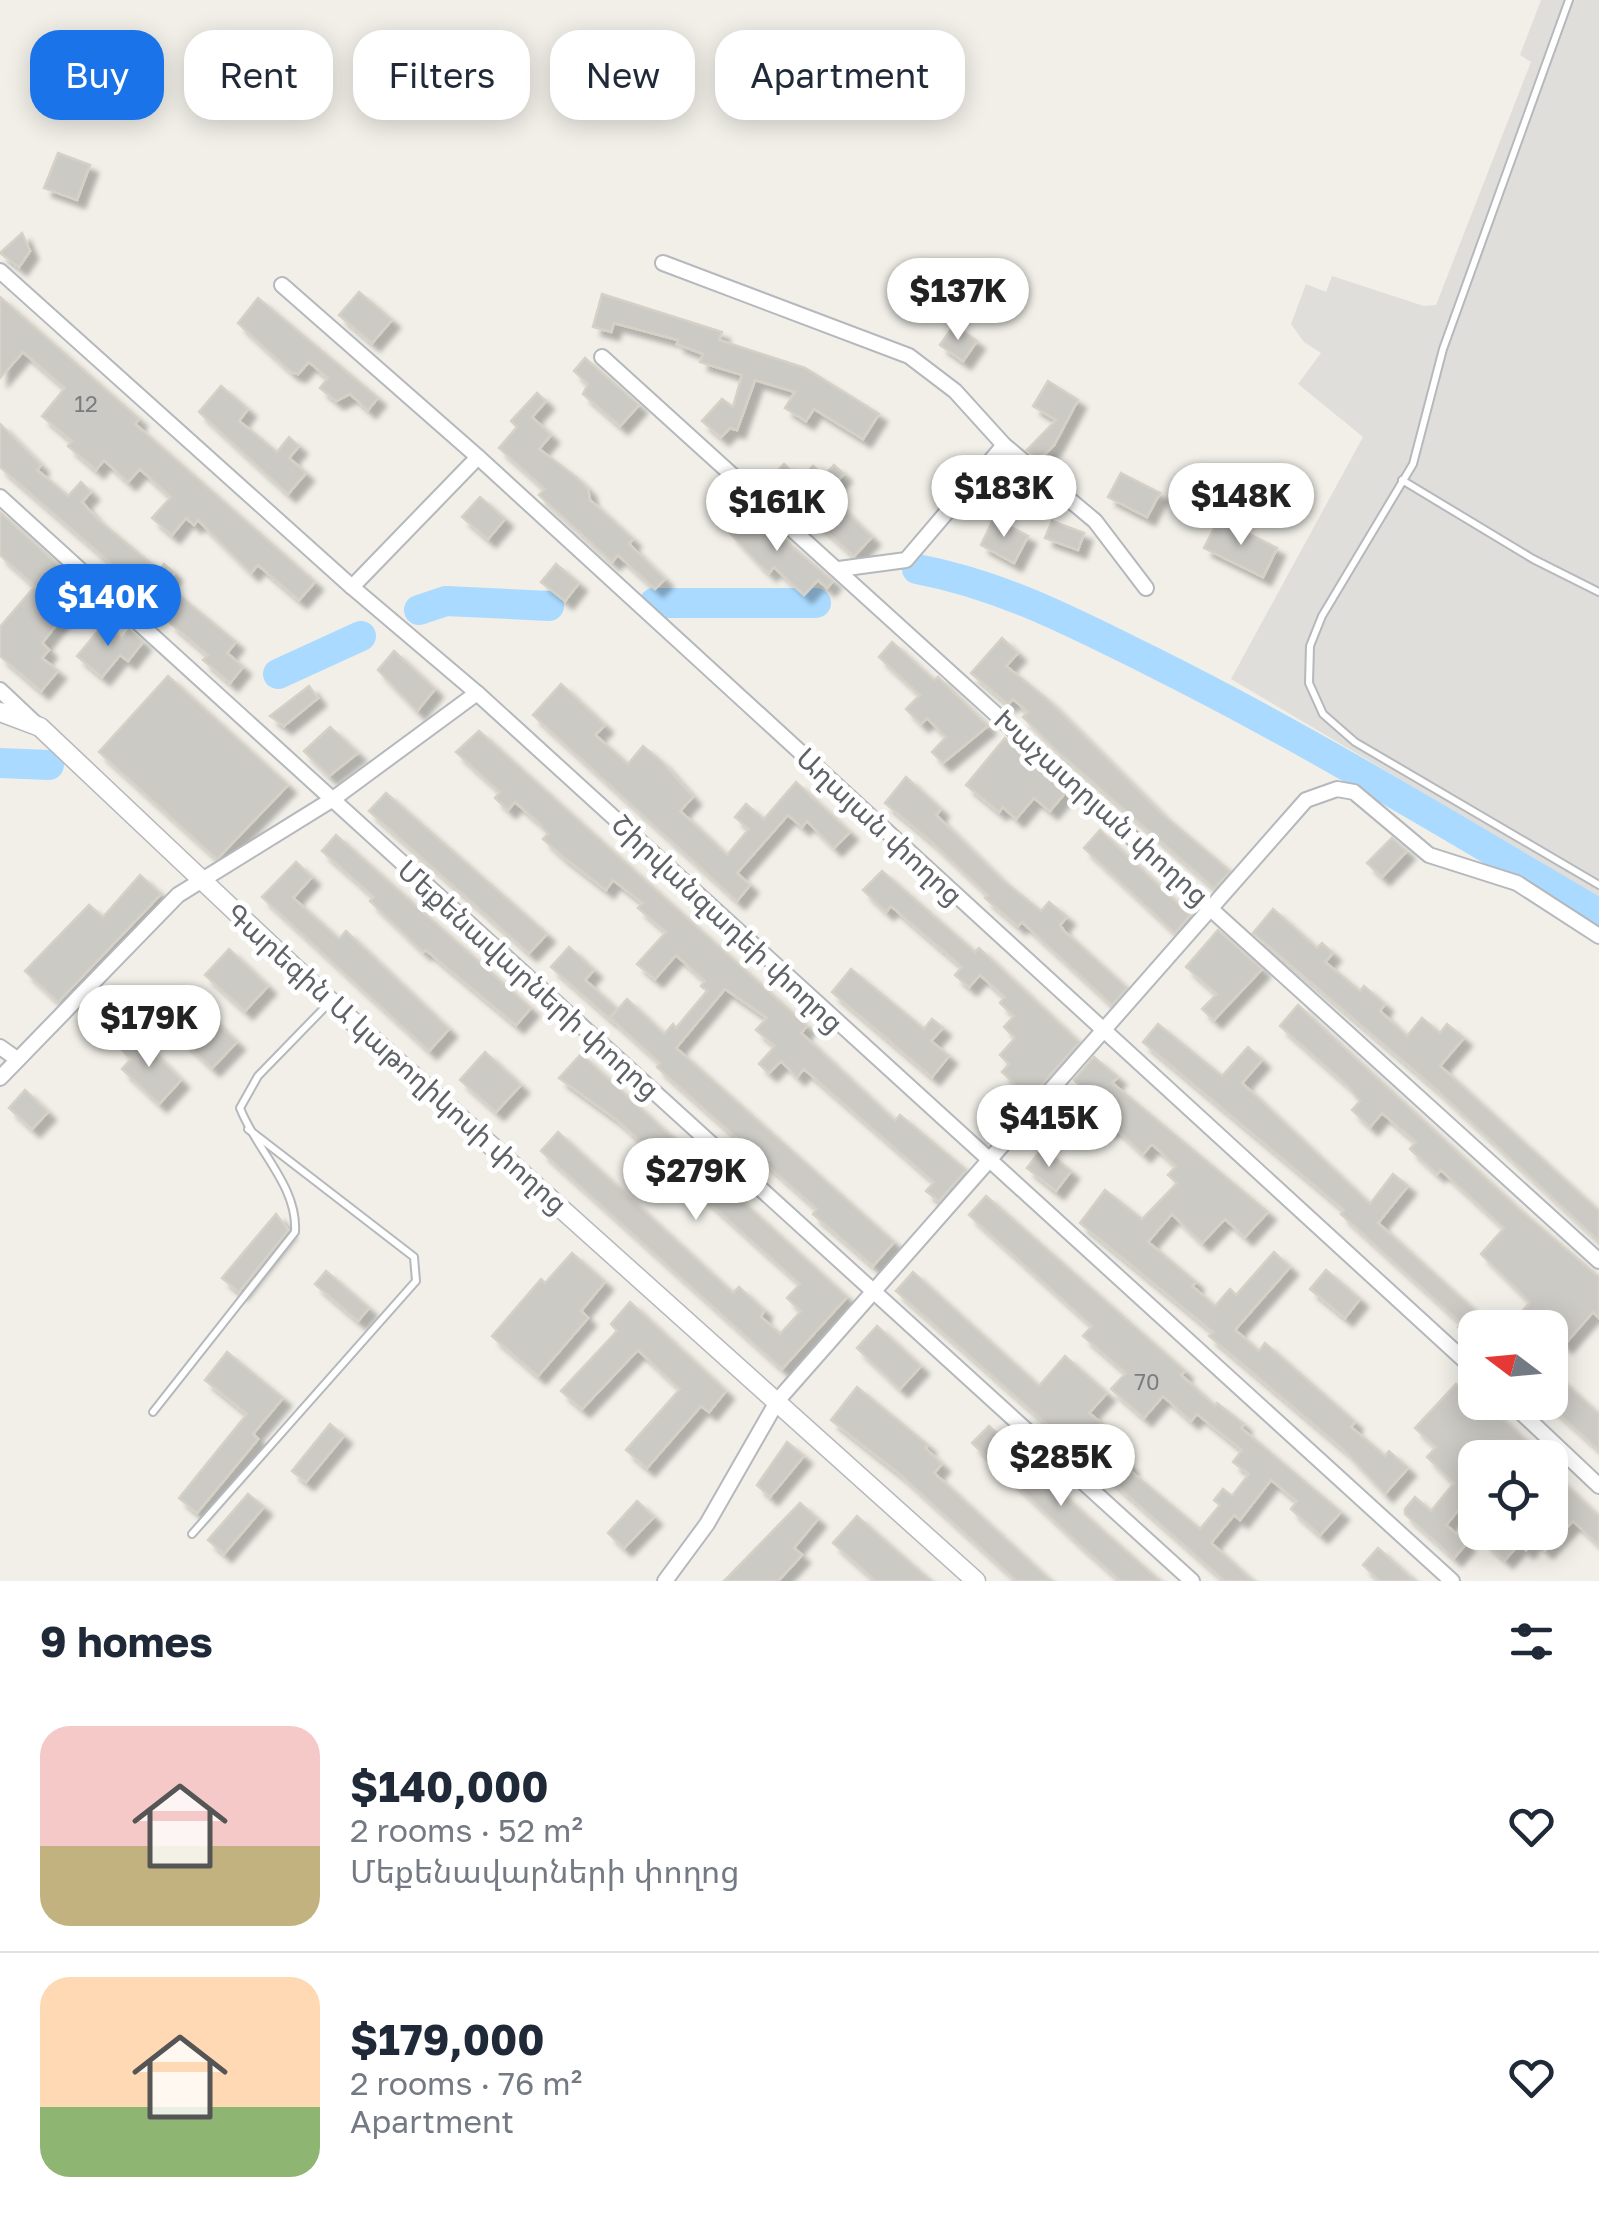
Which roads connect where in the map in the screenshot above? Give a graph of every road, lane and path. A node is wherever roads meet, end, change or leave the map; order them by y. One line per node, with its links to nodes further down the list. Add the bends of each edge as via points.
1 (1568, 0): 8 (lane, via 1443,349 1413,464)
2 (663, 263): 6 (street, via 908,356 955,392)
3 (0, 271): 11 (street, Շիրվանզադեի փողոց)
4 (282, 285): 7 (street, Աղայան փողոց)
5 (602, 357): 10 (street, Խաչատրյան փողոց)
6 (1004, 445): 10 (street, via 906,560); 12 (street, via 1095,521)
7 (478, 457): 11 (street); 24 (street, Աղայան փողոց)
8 (1402, 480): 13 (lane); 20 (lane, via 1310,646 1309,683 1323,714 1354,742)
9 (0, 497): 18 (street, Մեքենավարների փողոց)
10 (839, 569): 21 (street, Խաչատրյան փողոց)
11 (352, 587): 15 (street, Շիրվանզադեի փողոց)
12 (1146, 588)
13 (1599, 592)
14 (0, 690): 17 (street, Գարեգին Ա կաթողիկոսի փողոց)
15 (477, 693): 18 (street); 29 (street, Շիրվանզադեի փողոց)
16 (0, 712): 17 (street)
17 (40, 727): 19 (street, Գարեգին Ա կաթողիկոսի փողոց)
18 (332, 799): 19 (street); 31 (street, Մեքենավարների փողոց)
19 (204, 882): 23 (street, Գարեգին Ա կաթողիկոսի փողոց); 26 (street, via 152,917)
20 (1599, 886)
21 (1214, 908): 22 (street, via 1306,800 1337,789 1367,800 1430,855 1518,883); 24 (street); 30 (street, Խաչատրյան փողոց)
22 (1599, 936)
23 (330, 1001): 28 (lane, via 246,1092 240,1108); 33 (street, Գարեգին Ա կաթողիկոսի փողոց)
24 (1105, 1033): 29 (street); 32 (street, Աղայան փողոց)
25 (0, 1047): 26 (street)
26 (17, 1058): 27 (street)
27 (0, 1078)
28 (248, 1129): 34 (lane, via 292,1200 295,1232); 37 (lane, via 414,1256 416,1281)
29 (989, 1163): 31 (street); 41 (street, Շիրվանզադեի փողոց)
30 (1599, 1261)
31 (870, 1290): 33 (street); 40 (street, Մեքենավարների փողոց)
32 (1458, 1355)
33 (778, 1400): 38 (street, via 707,1524); 39 (street, Գարեգին Ա կաթողիկոսի փողոց)
34 (153, 1412)
35 (1529, 1420): 36 (street)
36 (1599, 1486)
37 (192, 1534)
38 (665, 1581)
39 (976, 1581)
40 (1192, 1581)
41 (1452, 1581)

